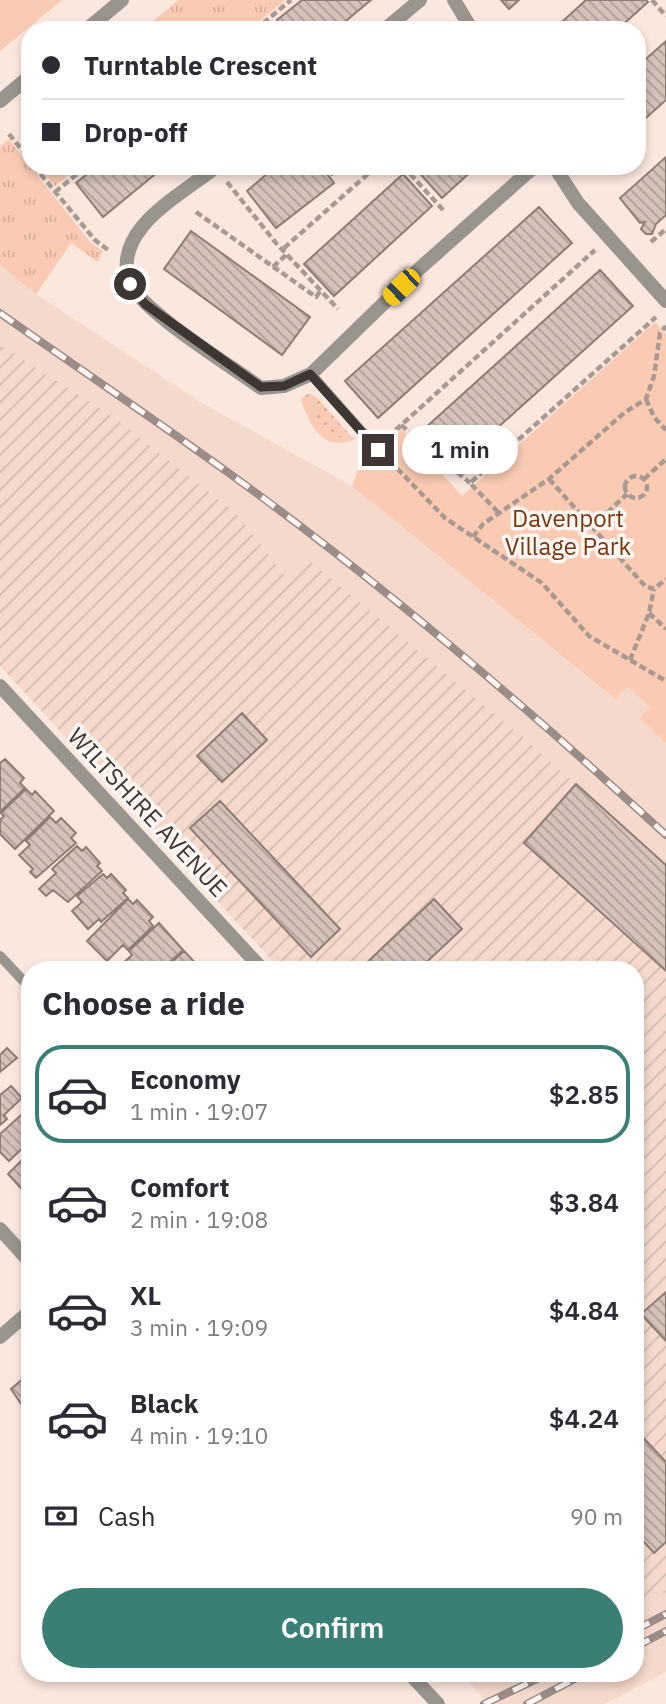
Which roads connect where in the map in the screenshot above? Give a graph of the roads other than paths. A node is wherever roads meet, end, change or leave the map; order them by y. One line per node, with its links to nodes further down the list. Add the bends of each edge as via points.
1 (122, 0): 4 (street)
2 (421, 0): 5 (street)
3 (454, 0): 6 (street)
4 (97, 21)
5 (395, 21)
6 (467, 21)
7 (21, 84): 8 (street)
8 (0, 101)
9 (206, 175): 13 (street, via 143,225 127,250 130,284 145,304 261,387 284,386)
10 (525, 175): 13 (street)
11 (560, 175): 12 (street, via 578,203)
12 (666, 301)
13 (310, 374): 14 (lane)
14 (378, 450)
15 (0, 686): 17 (street, WILTSHIRE AVENUE)
16 (0, 956): 18 (lane)
17 (255, 961)
18 (21, 978)
19 (0, 1229): 20 (street)
20 (21, 1252)
21 (21, 1319): 22 (street)
22 (0, 1337)
23 (417, 1682): 24 (street)
24 (438, 1704)

